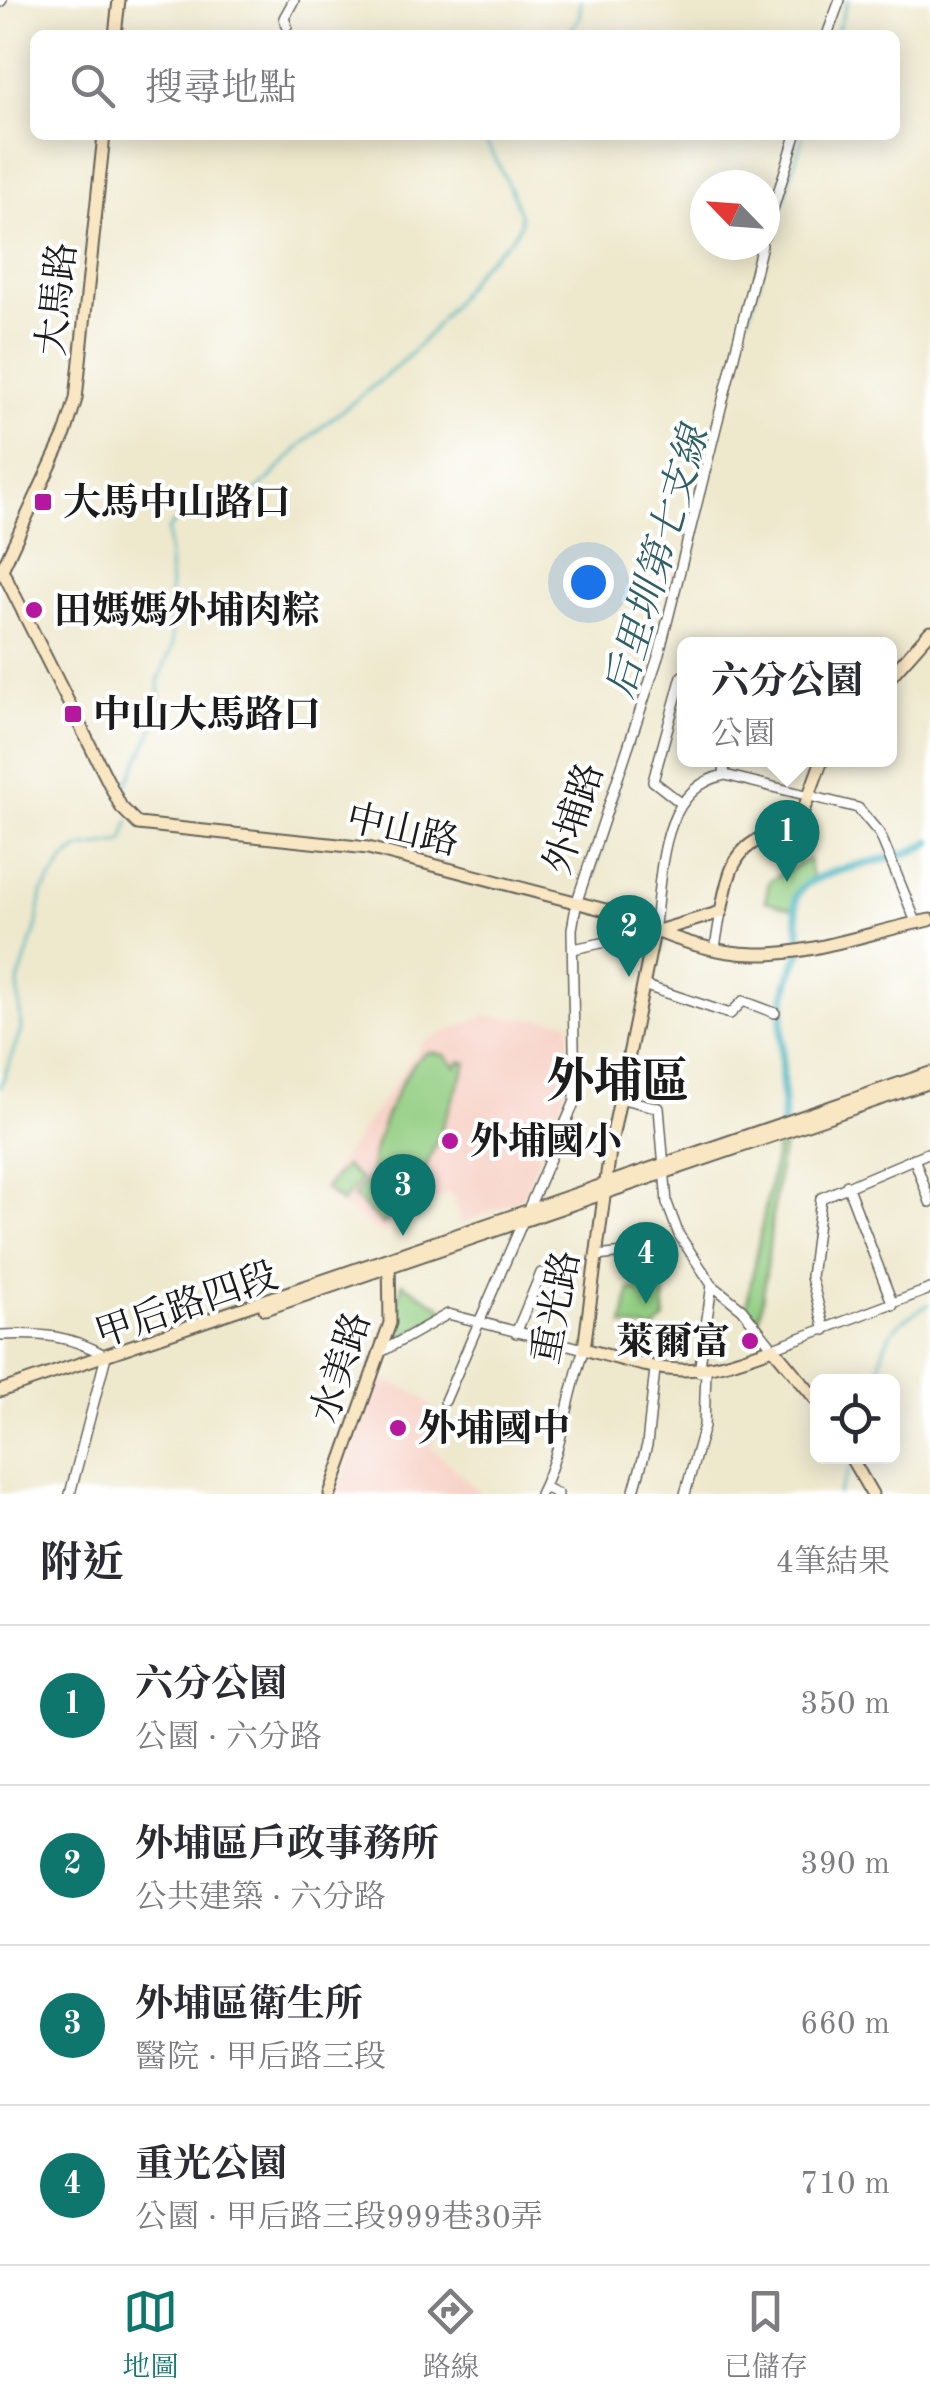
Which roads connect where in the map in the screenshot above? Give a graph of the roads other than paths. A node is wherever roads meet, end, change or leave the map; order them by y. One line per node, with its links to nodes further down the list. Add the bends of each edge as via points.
1 (119, 0): 5 (street)
2 (294, 0): 4 (street)
3 (840, 0): 6 (street)
4 (287, 26)
5 (116, 30)
6 (829, 30)
7 (103, 140): 11 (street, 大馬路, via 76,399)
8 (794, 140): 9 (street)
9 (780, 187)
10 (758, 260): 20 (street, 外埔路, via 659,654)
11 (2, 563): 20 (street, 中山路, via 127,817 148,827 368,848)
12 (930, 632): 13 (street)
13 (897, 669)
14 (677, 711): 19 (street, via 653,782)
15 (724, 767): 17 (street)
16 (819, 767): 18 (street)
17 (725, 775): 18 (street); 19 (street, via 697,786)
18 (810, 793): 21 (street, via 800,822 738,856); 23 (street, via 868,817)
19 (681, 803): 24 (street, via 671,821)
20 (577, 901): 24 (street, 中山路); 26 (street, 外埔路)
21 (721, 912): 24 (street); 25 (street)
22 (930, 920): 23 (street, 中山路)
23 (916, 922): 25 (street, 中山路, via 780,953)
24 (654, 932): 25 (street, 中山路); 26 (street); 27 (street, 重光路)
25 (716, 947)
26 (573, 949): 38 (street, 外埔路, via 576,1101)
27 (643, 985): 28 (street, via 730,1014 742,1002); 31 (street, 重光路)
28 (776, 1013)
29 (930, 1073): 34 (street)
30 (930, 1082): 34 (street)
31 (620, 1098): 34 (street, via 659,1108); 36 (street, 重光路)
32 (930, 1152): 33 (street)
33 (914, 1158): 35 (street); 37 (street)
34 (662, 1168): 36 (street); 44 (street, via 678,1235)
35 (848, 1184): 46 (street); 48 (street, via 821,1198 810,1277)
36 (605, 1189): 38 (street); 39 (street); 41 (street, 重光路)
37 (930, 1202)
38 (532, 1206): 39 (street, 外埔路); 42 (street)
39 (526, 1220): 42 (street); 47 (street, 外埔路)
40 (663, 1249): 41 (street)
41 (596, 1256): 52 (street, 重光路)
42 (389, 1262): 53 (street, 水美路, via 390,1323); 54 (street, 甲后路四段)
43 (541, 1273): 49 (street)
44 (712, 1285): 51 (street, via 742,1308); 56 (street)
45 (930, 1290): 46 (street)
46 (893, 1305): 48 (street)
47 (482, 1321): 49 (street); 53 (street, via 448,1314); 59 (street, 外埔路)
48 (825, 1330): 51 (street)
49 (516, 1332): 52 (street)
50 (0, 1334): 54 (street, via 65,1338)
51 (774, 1348): 56 (street); 57 (street)
52 (584, 1350): 55 (street); 61 (street, 重光路)
53 (378, 1354): 63 (street, 水美路)
54 (106, 1360): 58 (street, 甲后路四段); 62 (street)
55 (655, 1369): 56 (street); 65 (street, via 648,1445)
56 (702, 1371): 66 (street, via 704,1426)
57 (810, 1392)
58 (0, 1395)
59 (445, 1401)
60 (855, 1464): 67 (street)
61 (542, 1491): 64 (street, 重光路)
62 (70, 1494)
63 (330, 1494)
64 (558, 1494)
65 (633, 1494)
66 (685, 1494)
67 (872, 1494)

